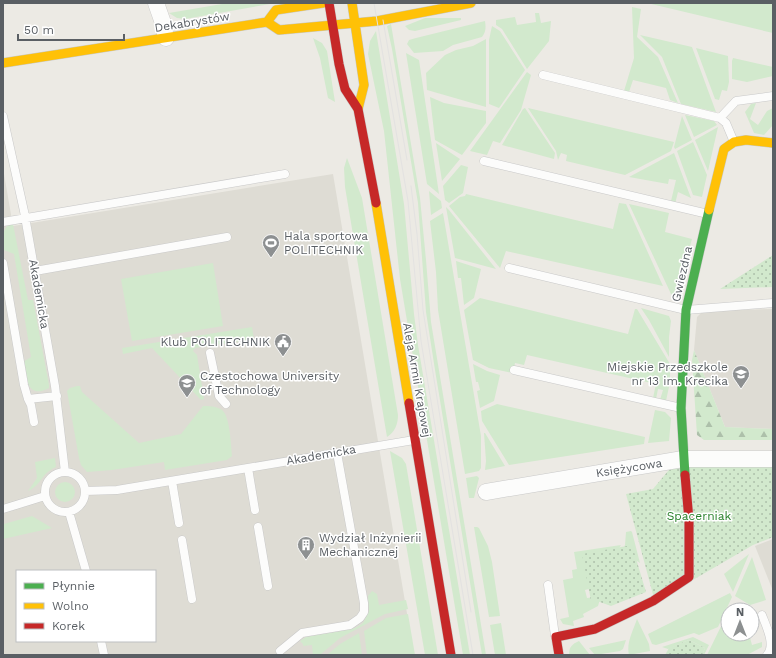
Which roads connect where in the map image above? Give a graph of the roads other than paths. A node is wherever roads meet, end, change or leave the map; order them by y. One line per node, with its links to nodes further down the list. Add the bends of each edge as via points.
1 (156, 3): 9 (street)
2 (323, 3): 6 (street, via 276,10)
3 (329, 3): 8 (street, Aleja Armii Krajowej)
4 (352, 3): 7 (street, Aleja Armii Krajowej)
5 (471, 3): 7 (street)
6 (267, 22): 8 (street, via 279,30); 9 (street, Dekabrystów)
7 (355, 23): 8 (street); 13 (street, Aleja Armii Krajowej, via 364,85)
8 (332, 25): 13 (street, Aleja Armii Krajowej, via 345,89)
9 (166, 38): 10 (street, Dekabrystów)
10 (3, 63)
11 (543, 75): 15 (lane)
12 (773, 96): 15 (lane, via 736,101)
13 (358, 109): 38 (street, Aleja Armii Krajowej)
14 (3, 116): 21 (lane, Akademicka)
15 (720, 118): 16 (lane, via 726,123)
16 (734, 142): 17 (street, via 746,140); 20 (street, Gwiezdna, via 724,149)
17 (773, 143)
18 (484, 161): 20 (lane)
19 (285, 174): 21 (lane)
20 (709, 215): 28 (street, Gwiezdna)
21 (25, 218): 22 (lane); 26 (lane, Akademicka)
22 (3, 222)
23 (227, 237): 26 (lane)
24 (3, 263): 29 (lane)
25 (510, 268): 28 (lane)
26 (35, 271): 33 (lane, Akademicka)
27 (773, 302): 28 (lane)
28 (686, 310): 36 (street, Gwiezdna)
29 (12, 318): 30 (lane); 34 (lane)
30 (3, 319)
31 (210, 353): 35 (lane, via 218,396)
32 (514, 370): 36 (lane)
33 (57, 396): 34 (lane); 43 (lane, Akademicka)
34 (28, 399): 37 (lane)
35 (226, 404)
36 (681, 408): 40 (street, Gwiezdna)
37 (34, 422)
38 (415, 440): 39 (lane, Akademicka); 63 (street, Aleja Armii Krajowej)
39 (337, 452): 42 (lane, Akademicka); 61 (lane, via 364,612 350,625 302,633)
40 (683, 459): 41 (street, Księżycowa); 46 (street, Księżycowa); 59 (street, Gwiezdna, via 689,520 689,577 653,601 595,630)
41 (773, 459)
42 (248, 468): 44 (lane, Akademicka); 49 (lane)
43 (65, 472): 45 (lane, via 80,479); 47 (lane, via 51,478 47,483)
44 (172, 481): 45 (lane, Akademicka, via 117,490); 51 (lane)
45 (85, 491): 50 (lane, via 83,502)
46 (486, 492)
47 (45, 496): 48 (lane); 50 (lane, via 56,511)
48 (3, 509)
49 (255, 510)
50 (69, 512): 54 (lane)
51 (179, 523)
52 (258, 527): 56 (lane)
53 (182, 540): 57 (lane)
54 (86, 570)
55 (548, 585): 59 (lane)
56 (268, 586)
57 (192, 599)
58 (762, 615): 65 (lane, via 772,646)
59 (556, 637): 64 (street)
60 (101, 642): 62 (lane)
61 (280, 652)
62 (104, 655)
63 (451, 655)
64 (559, 655)
65 (767, 655)

